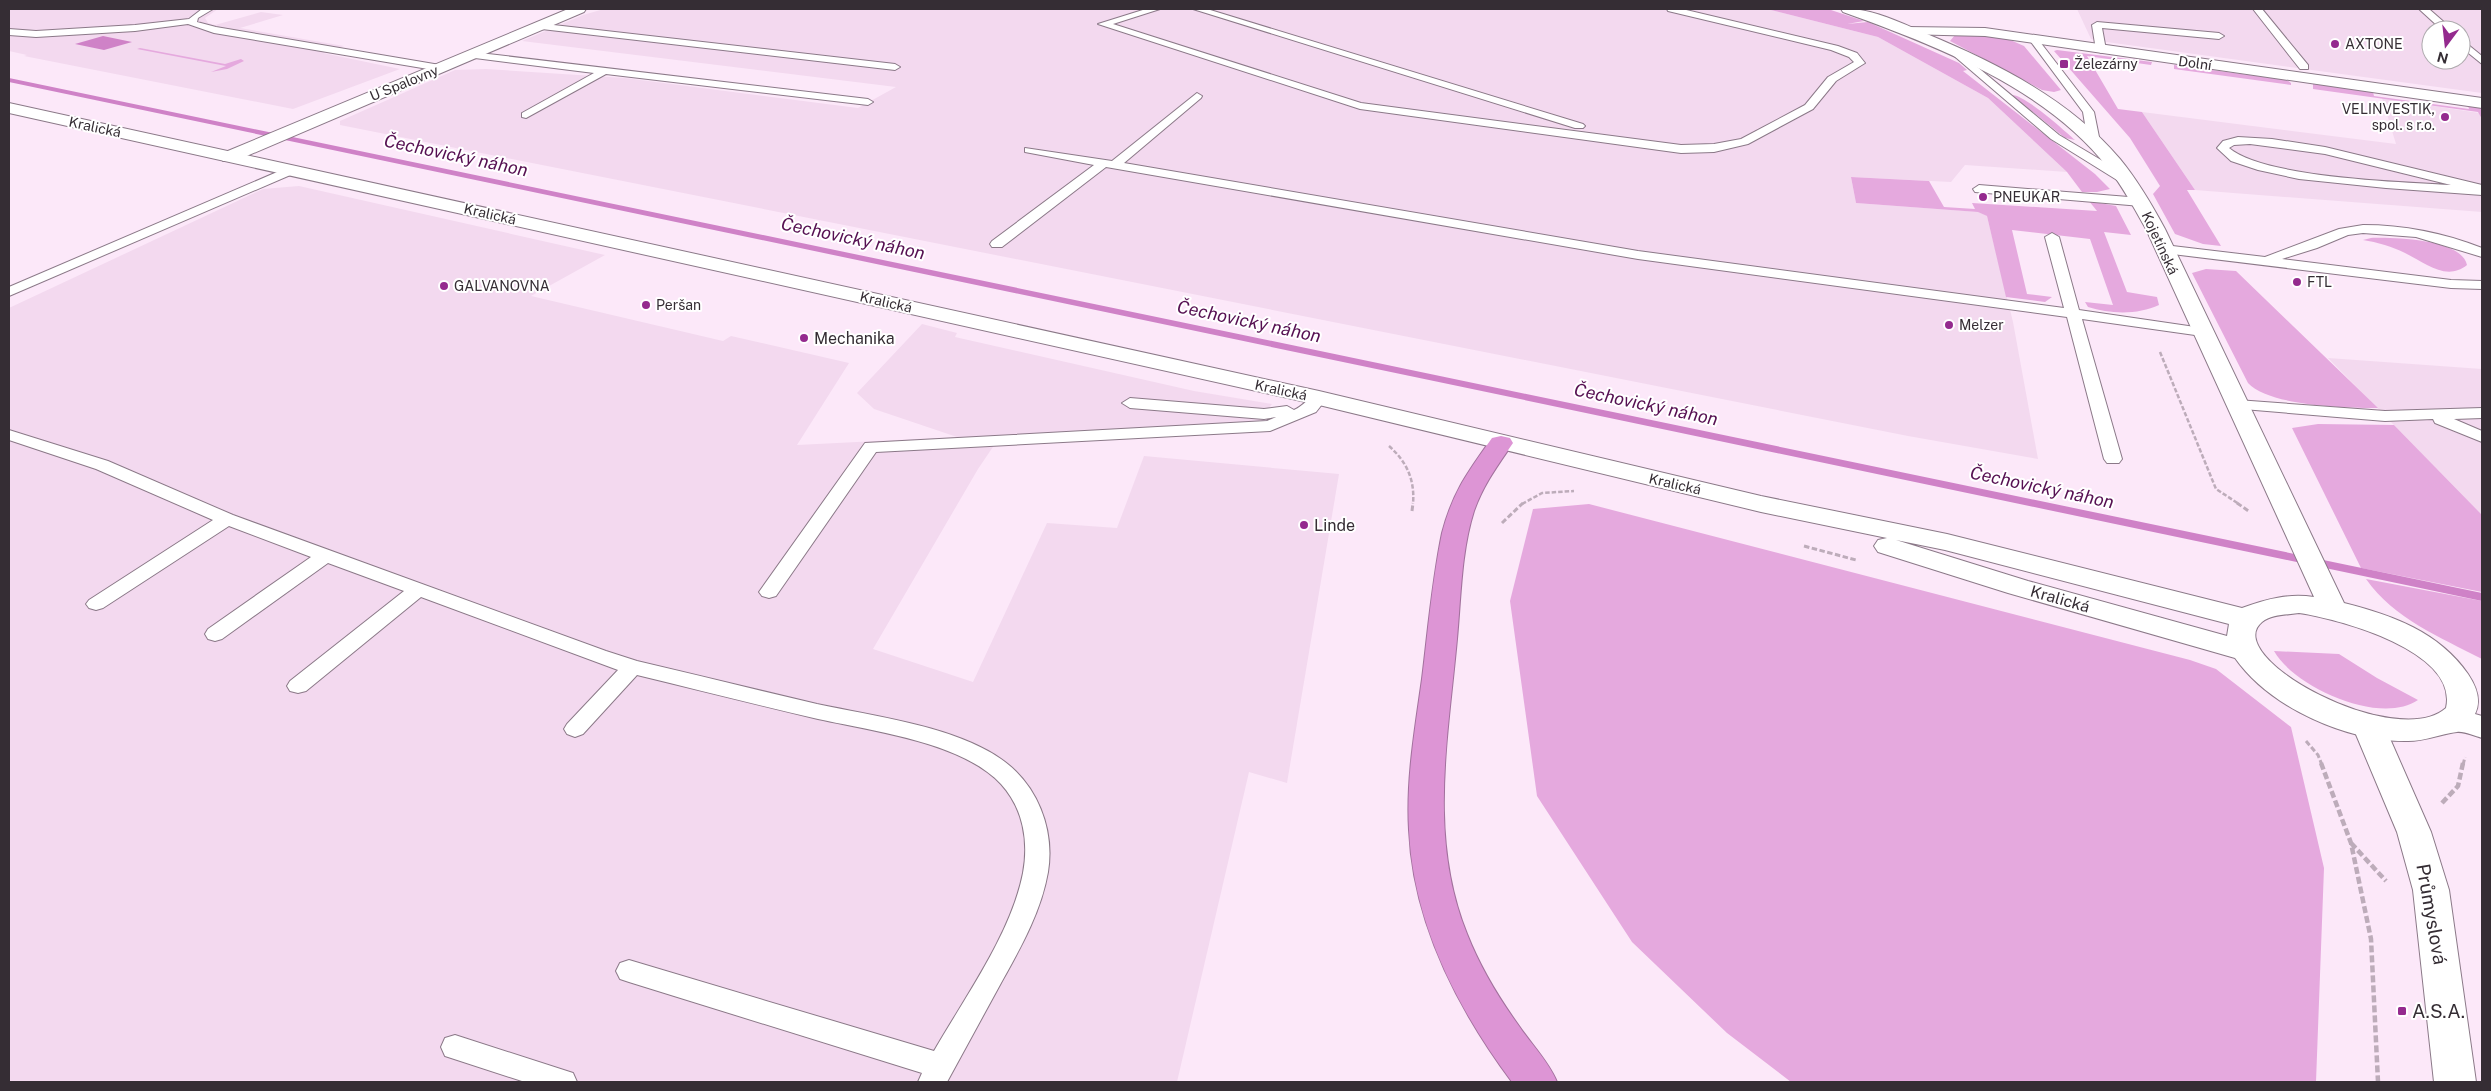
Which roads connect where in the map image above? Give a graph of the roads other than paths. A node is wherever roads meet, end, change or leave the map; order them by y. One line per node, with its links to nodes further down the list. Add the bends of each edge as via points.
1 (208, 9): 10 (lane)
2 (579, 9): 11 (main road, U Spalovny)
3 (1155, 9): 30 (lane, via 1103,24 1360,106)
4 (1198, 9): 30 (lane)
5 (1671, 9): 30 (lane, via 1834,48 1853,55 1860,63 1832,79 1809,107 1744,142 1714,148 1681,149)
6 (1848, 9): 12 (main road, Kojetínská)
7 (2257, 9): 22 (lane)
8 (2424, 9): 9 (lane)
9 (2437, 20)
10 (192, 21): 13 (lane, via 36,34); 23 (lane, via 195,25 214,30)
11 (536, 26): 19 (main road, U Spalovny); 21 (lane)
12 (1907, 31): 15 (main road, Dolní, via 1977,31); 18 (main road, Kojetínská)
13 (9, 32)
14 (2219, 36): 16 (lane, via 2097,25)
15 (2034, 40): 16 (main road, Dolní); 31 (lane, via 2088,112)
16 (2102, 50): 27 (main road, Dolní)
17 (2471, 51): 20 (lane)
18 (1957, 54): 31 (main road, Kojetínská, via 2020,86); 36 (lane, via 2055,137)
19 (471, 55): 23 (main road, U Spalovny); 24 (lane)
20 (2482, 61)
21 (895, 67)
22 (2304, 67)
23 (440, 68): 33 (main road, U Spalovny)
24 (604, 71): 26 (lane); 29 (lane)
25 (1197, 96): 34 (lane)
26 (868, 102)
27 (2482, 103)
28 (9, 108): 33 (main road, Kralická)
29 (526, 115)
30 (1630, 142)
31 (2094, 142): 36 (main road, Kojetínská)
32 (1029, 150): 34 (lane)
33 (229, 157): 35 (main road, Kralická)
34 (1109, 164): 41 (lane); 47 (lane, via 1638,255)
35 (291, 170): 46 (lane); 50 (main road, Kralická)
36 (2130, 182): 39 (main road, Kojetínská)
37 (1979, 189): 39 (lane)
38 (2482, 190): 38 (lane, via 2366,159 2294,145 2239,141 2227,143 2223,148 2227,155 2242,163 2292,175)
39 (2141, 202): 42 (main road, Kojetínská)
40 (2052, 237): 47 (lane)
41 (997, 244)
42 (2164, 249): 44 (lane); 48 (main road, Kojetínská)
43 (2482, 253): 44 (lane, via 2424,236 2364,230 2336,235 2296,252)
44 (2261, 261): 45 (lane)
45 (2482, 285)
46 (9, 292)
47 (2072, 314): 48 (lane); 57 (lane)
48 (2202, 332): 51 (main road, Kojetínská)
49 (1130, 403): 50 (lane, via 1264,414)
50 (1315, 404): 56 (main road, Kralická); 62 (lane, via 1270,426 871,447)
51 (2237, 405): 53 (lane); 63 (main road, Kojetínská)
52 (2482, 413): 53 (lane)
53 (2428, 416): 55 (lane, via 2454,423)
54 (9, 435): 59 (lane, via 102,465)
55 (2482, 437)
56 (1501, 443): 58 (main road, Kralická); 78 (highway, via 1471,486 1458,518 1427,774 1426,830 1432,877 1448,935 1478,1000)
57 (2113, 459)
58 (1761, 504): 65 (main road, Kralická, via 1947,542); 67 (main road, Kralická, via 2018,587)
59 (228, 519): 60 (lane); 64 (lane)
60 (326, 555): 61 (lane); 66 (lane)
61 (419, 589): 68 (lane); 70 (lane)
62 (769, 592)
63 (2330, 602): 65 (main road, via 2273,606 2253,613); 69 (main road, via 2412,640)
64 (96, 604)
65 (2247, 619): 67 (main road, via 2241,633)
66 (215, 634)
67 (2246, 651): 71 (main road, via 2264,673 2292,694 2328,712)
68 (633, 667): 72 (lane); 76 (lane, via 929,738 981,757 1009,777 1037,827 1038,864 1034,885 1017,930)
69 (2469, 682): 73 (main road, via 2462,705)
70 (298, 686)
71 (2368, 725): 73 (main road); 79 (main road, Průmyslová, via 2414,832 2431,890)
72 (575, 729)
73 (2470, 733)
74 (628, 971): 76 (lane)
75 (455, 1047): 77 (lane)
76 (937, 1074)
77 (563, 1082)
78 (1536, 1082)
79 (2455, 1082)

